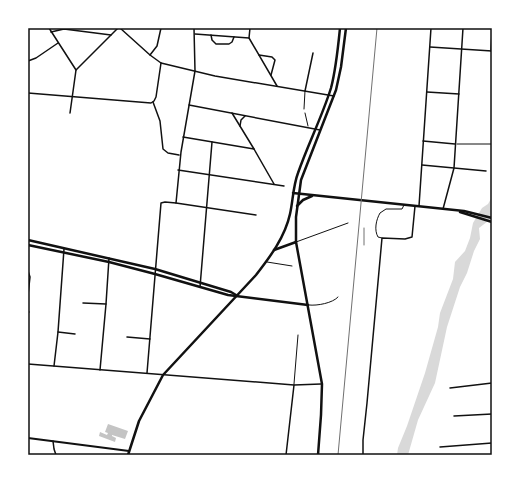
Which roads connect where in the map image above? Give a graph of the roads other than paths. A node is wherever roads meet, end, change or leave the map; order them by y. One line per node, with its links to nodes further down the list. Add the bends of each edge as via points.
1 (49, 28): 10 (street)
2 (119, 28): 13 (street); 22 (street)
3 (161, 28): 22 (street, via 157,46)
4 (194, 28): 12 (street)
5 (250, 28): 16 (street)
6 (340, 28): 34 (main road, via 334,76)
7 (346, 28): 36 (main road)
8 (432, 28): 18 (street)
9 (463, 28): 19 (street)
10 (51, 32): 13 (street, via 64,29); 17 (street)
11 (492, 32): 20 (street)
12 (194, 34): 14 (street); 27 (street)
13 (111, 35): 26 (street)
14 (211, 35): 15 (street); 15 (street, via 216,44 229,44)
15 (234, 37): 16 (street)
16 (249, 38): 23 (street)
17 (58, 43): 24 (street); 26 (street)
18 (430, 47): 19 (street); 31 (street)
19 (461, 50): 20 (street); 33 (street)
20 (491, 51)
21 (313, 53): 30 (street)
22 (150, 55): 25 (street)
23 (259, 55): 28 (street); 28 (street, via 275,60)
24 (28, 61)
25 (161, 63): 27 (street); 37 (street)
26 (76, 70): 35 (street)
27 (195, 71): 29 (street); 38 (street)
28 (271, 75): 29 (street)
29 (277, 86): 30 (street)
30 (306, 91): 34 (street); 39 (lane)
31 (427, 92): 33 (street); 49 (street)
32 (28, 93): 35 (street)
33 (459, 94): 51 (street)
34 (328, 95): 36 (street); 46 (main road)
35 (72, 96): 37 (street, via 148,104); 40 (street)
36 (334, 96): 47 (main road)
37 (153, 102): 54 (street, via 160,121 163,149)
38 (189, 106): 41 (street); 48 (street)
39 (304, 109)
40 (70, 113)
41 (232, 113): 43 (street); 44 (street)
42 (304, 113): 45 (lane)
43 (246, 116): 44 (street, via 241,120); 45 (street)
44 (240, 126): 53 (street)
45 (308, 127): 46 (street)
46 (315, 129): 47 (street); 62 (main road, via 298,171)
47 (320, 130): 63 (main road, via 303,174)
48 (183, 137): 50 (street); 54 (street)
49 (423, 140): 51 (street); 55 (street)
50 (212, 142): 53 (street); 59 (street)
51 (455, 144): 52 (lane); 56 (street)
52 (492, 144)
53 (254, 149): 60 (street)
54 (180, 156): 57 (street)
55 (422, 165): 56 (street); 68 (street)
56 (454, 168): 58 (street); 70 (street)
57 (178, 170): 59 (street); 65 (street)
58 (486, 171)
59 (209, 175): 60 (street); 69 (street)
60 (274, 184): 61 (street)
61 (284, 186)
62 (293, 193): 63 (main road); 81 (main road, via 288,223)
63 (299, 194): 64 (main road); 67 (main road)
64 (313, 196): 66 (main road); 67 (main road, via 304,199)
65 (176, 203): 69 (street); 87 (street, via 165,202 160,205)
66 (404, 205): 68 (main road); 76 (lane, via 402,209 386,209 380,213 375,231 378,237)
67 (297, 206): 78 (main road)
68 (417, 206): 70 (main road); 76 (street, via 412,237)
69 (206, 208): 72 (street); 90 (street)
70 (443, 209): 71 (main road)
71 (458, 211): 73 (main road); 74 (main road)
72 (256, 215)
73 (492, 218)
74 (492, 222)
75 (348, 223): 78 (lane)
76 (382, 238): 123 (street)
77 (28, 240): 80 (main road)
78 (296, 242): 81 (main road); 97 (main road)
79 (28, 245): 82 (main road)
80 (64, 248): 82 (street); 83 (main road)
81 (274, 250): 85 (main road)
82 (64, 253): 84 (main road); 98 (street)
83 (109, 258): 84 (street); 87 (main road)
84 (109, 262): 89 (main road); 96 (street)
85 (267, 262): 86 (lane); 93 (main road)
86 (292, 266)
87 (155, 269): 89 (street); 90 (main road)
88 (28, 271): 92 (street)
89 (155, 274): 91 (main road); 102 (street)
90 (200, 283): 91 (street); 93 (main road, via 231,292)
91 (200, 287): 93 (main road)
92 (28, 295)
93 (236, 296): 97 (main road); 107 (main road)
94 (338, 296): 97 (lane, via 335,300)
95 (83, 303): 96 (street)
96 (106, 304): 105 (street)
97 (308, 305): 109 (main road)
98 (58, 332): 99 (street); 104 (street)
99 (75, 334)
100 (298, 335): 110 (lane)
101 (127, 337): 102 (street)
102 (150, 339): 106 (street)
103 (28, 364): 104 (street)
104 (54, 366): 105 (street)
105 (100, 370): 106 (street)
106 (146, 373): 107 (street)
107 (163, 375): 110 (street); 118 (main road, via 140,421)
108 (492, 383): 111 (street)
109 (322, 384): 110 (street); 122 (main road)
110 (294, 385): 121 (street)
111 (450, 388)
112 (492, 414): 113 (street)
113 (454, 416)
114 (28, 438): 115 (street)
115 (53, 441): 118 (street); 119 (street)
116 (492, 443): 117 (street)
117 (440, 447)
118 (129, 451): 120 (main road)
119 (56, 455)
120 (128, 455)
121 (286, 455)
122 (318, 455)
123 (363, 455)

